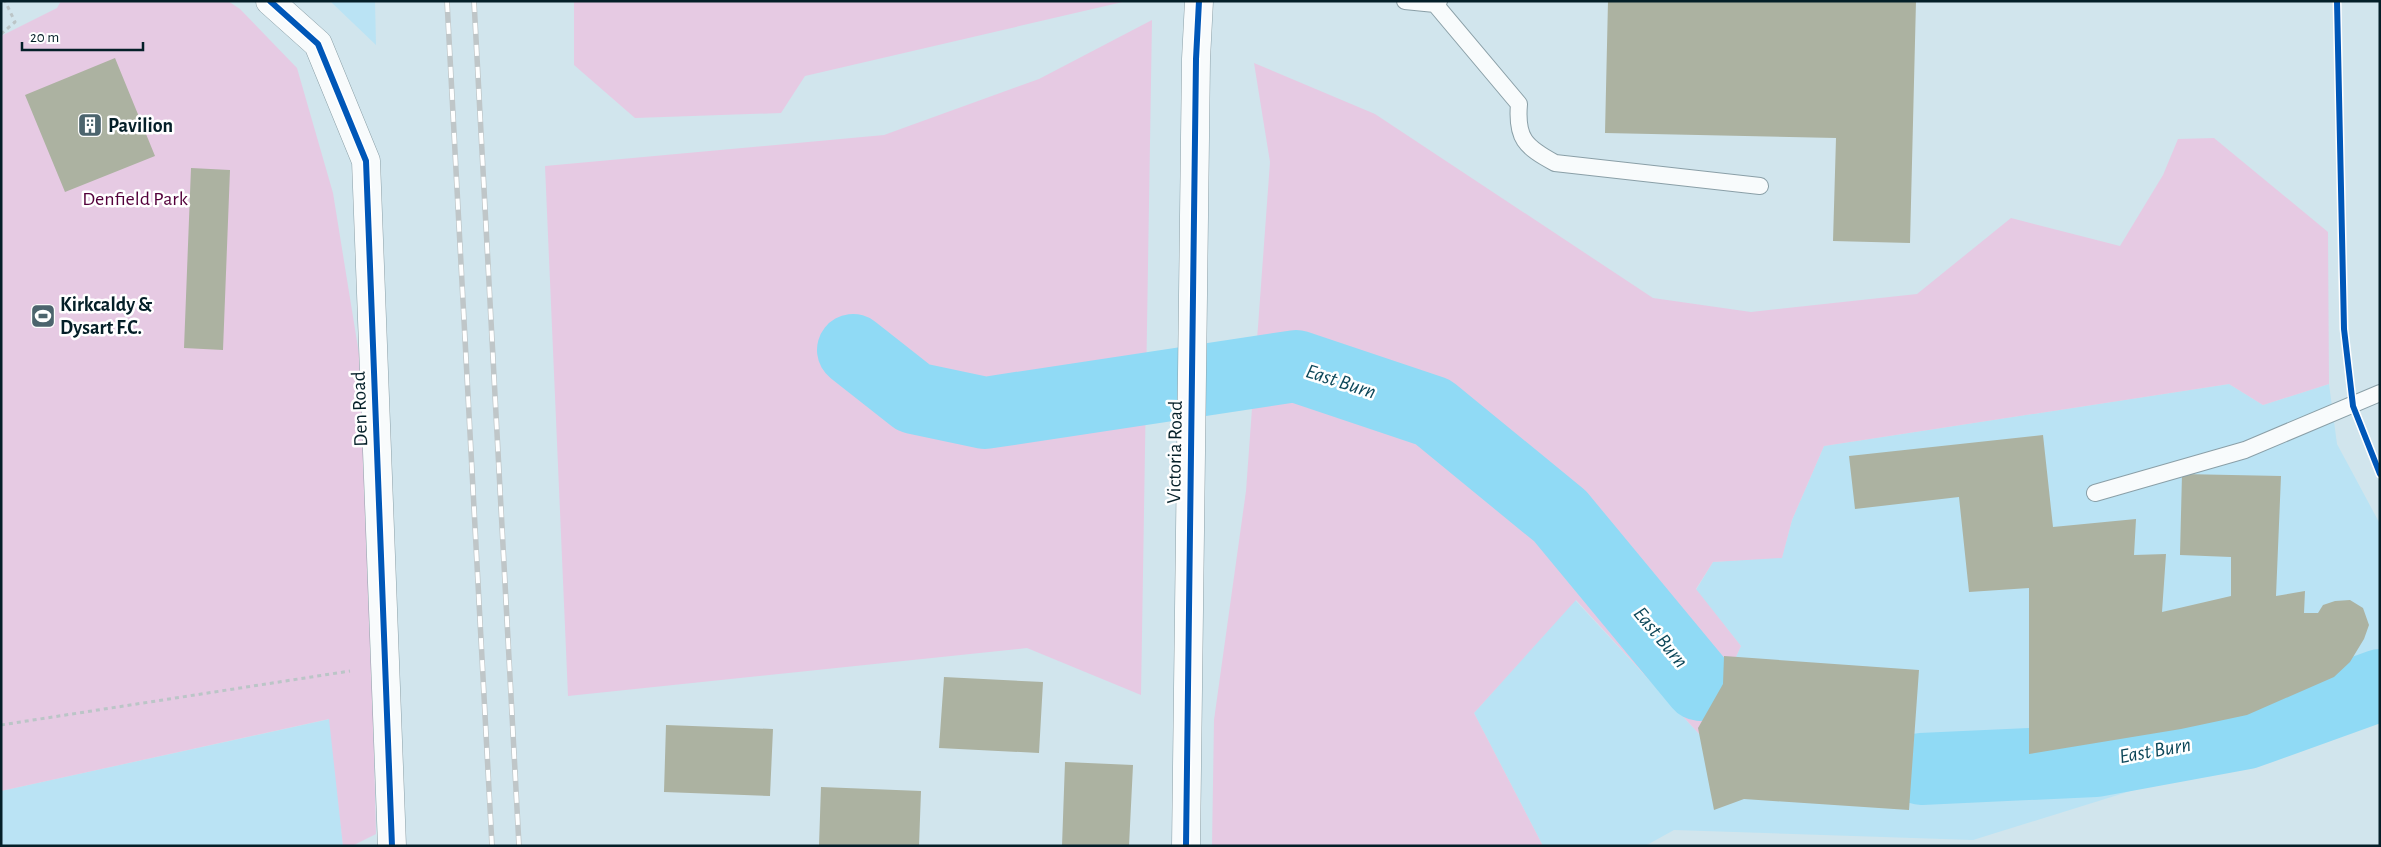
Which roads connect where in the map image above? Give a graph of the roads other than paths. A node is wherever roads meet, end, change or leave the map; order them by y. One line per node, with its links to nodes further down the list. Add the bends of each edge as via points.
1 (270, 1): 8 (street, Den Road, via 318,44 366,161)
2 (1199, 1): 9 (street, Victoria Road)
3 (1405, 1): 4 (lane)
4 (1437, 3): 5 (lane, via 1519,104 1517,125 1537,153 1555,163)
5 (1760, 186)
6 (2380, 393): 7 (lane, via 2245,450)
7 (2095, 493)
8 (392, 846)
9 (1186, 846)

